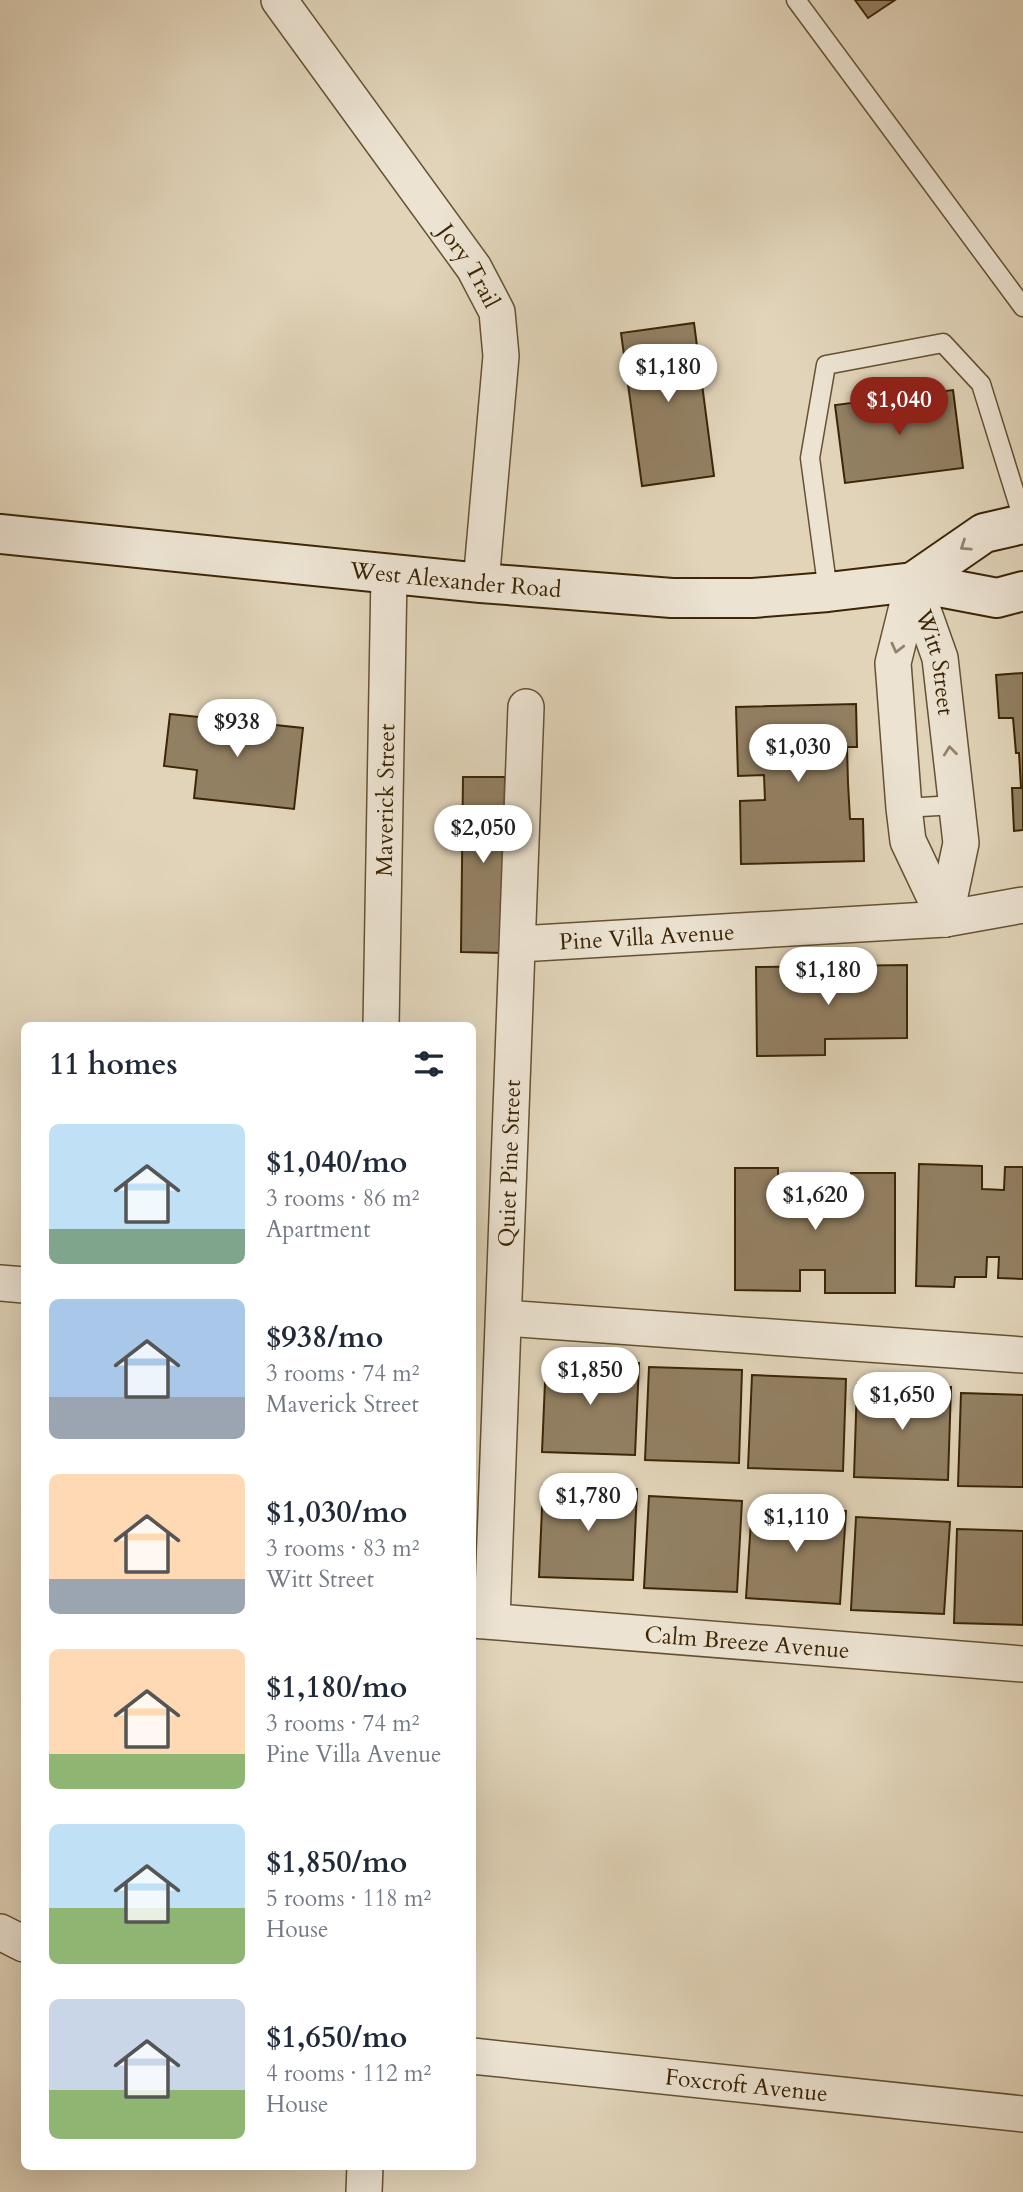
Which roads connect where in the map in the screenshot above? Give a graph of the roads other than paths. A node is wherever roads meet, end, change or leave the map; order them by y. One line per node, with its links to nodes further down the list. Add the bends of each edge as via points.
1 (279, 0): 8 (street, Jory Trail, via 474,268 497,312 500,381)
2 (796, 0): 3 (lane)
3 (1023, 307)
4 (1023, 521): 7 (main road, West Alexander Road, one-way to 7, via 984,533); 10 (lane, via 981,384 943,343 825,365 810,458)
5 (0, 534): 6 (main road, West Alexander Road)
6 (389, 575): 8 (main road, West Alexander Road); 17 (street, Maverick Street)
7 (913, 582): 9 (main road, West Alexander Road, via 997,598); 10 (main road, West Alexander Road); 12 (street, Witt Street, one-way to 7, via 939,653); 13 (street, Witt Street, one-way to 13, via 893,663)
8 (481, 583): 10 (main road, West Alexander Road, via 671,598)
9 (1023, 591)
10 (828, 592)
11 (526, 707): 16 (street, Quiet Pine Street)
12 (955, 804): 13 (lane); 15 (street, Witt Street, via 961,843)
13 (904, 808): 15 (street, Witt Street, via 908,841)
14 (1023, 905): 15 (street, Pine Villa Avenue)
15 (945, 919): 16 (street, Pine Villa Avenue)
16 (519, 944): 20 (street, Quiet Pine Street)
17 (382, 1022)
18 (0, 1283): 19 (street)
19 (21, 1285)
20 (505, 1318): 21 (street); 22 (street, Quiet Pine Street)
21 (1023, 1355)
22 (482, 1620): 23 (street, Calm Breeze Avenue)
23 (1023, 1664)
24 (0, 1932): 25 (street)
25 (21, 1942)
26 (476, 2056): 27 (street, Foxcroft Avenue)
27 (1023, 2114)
28 (365, 2170): 29 (street)
29 (364, 2192)

